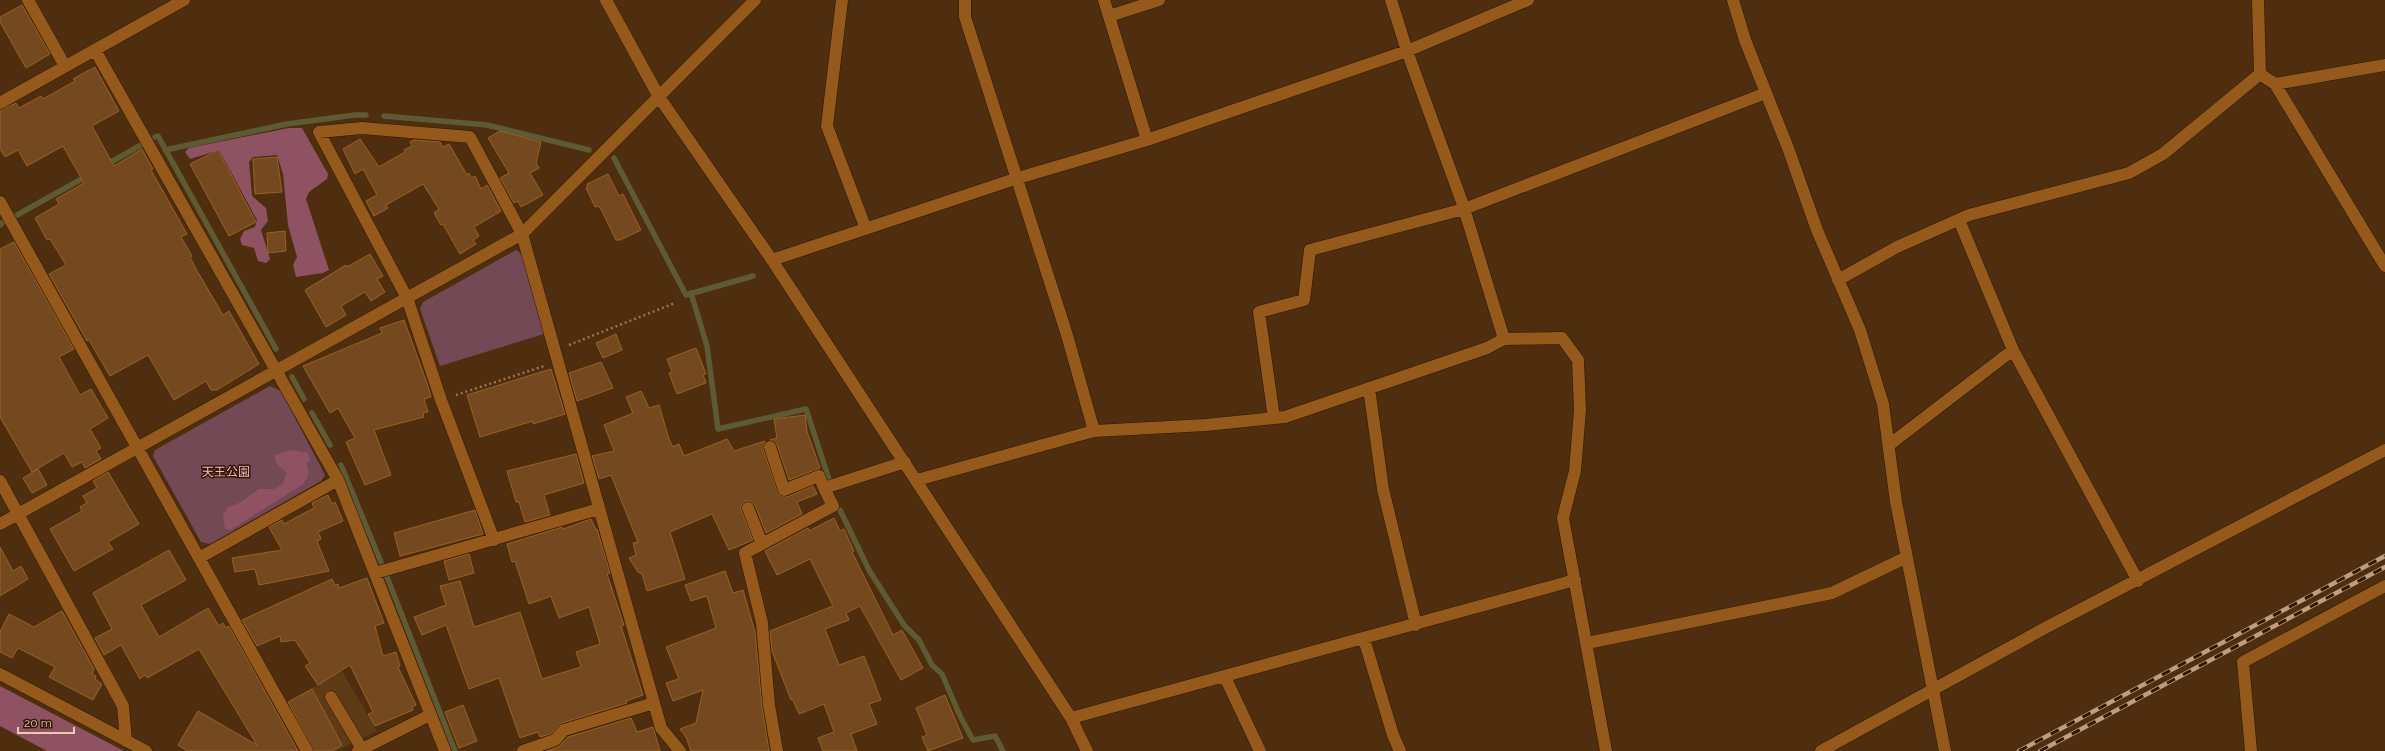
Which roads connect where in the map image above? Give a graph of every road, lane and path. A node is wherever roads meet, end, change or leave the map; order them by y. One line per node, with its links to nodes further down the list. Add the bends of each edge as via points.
1 (28, 0): 17 (street)
2 (184, 0): 14 (street)
3 (606, 0): 21 (street)
4 (756, 0): 21 (street)
5 (842, 0): 28 (street, via 827,126)
6 (965, 0): 24 (street, via 965,17)
7 (1104, 0): 13 (street)
8 (1159, 0): 13 (street)
9 (1391, 0): 15 (street)
10 (1528, 0): 15 (street)
11 (1733, 0): 20 (street)
12 (2258, 0): 18 (street)
13 (1109, 16): 23 (street)
14 (95, 50): 17 (street); 38 (street)
15 (1407, 51): 23 (street); 26 (street)
16 (2385, 65): 19 (street)
17 (65, 66): 22 (street)
18 (2260, 74): 19 (street); 27 (street, via 2163,154 2129,173 1969,215)
19 (2274, 84): 31 (street)
20 (1766, 94): 26 (street); 32 (street)
21 (659, 97): 29 (street); 30 (street)
22 (0, 103)
23 (1147, 140): 24 (street)
24 (1018, 178): 28 (street); 42 (street)
25 (0, 202): 45 (street)
26 (1464, 209): 35 (street); 41 (street, via 1310,250 1304,300 1259,312)
27 (1959, 220): 32 (street, via 1896,247); 36 (street)
28 (866, 229): 30 (street)
29 (522, 234): 33 (street); 33 (street, via 470,137 362,128 319,132); 37 (street)
30 (772, 260): 47 (street)
31 (2385, 266)
32 (1838, 280): 43 (street, via 1860,330 1883,404)
33 (407, 298): 38 (street); 40 (street)
34 (675, 303): 37 (path)
35 (1504, 339): 39 (street, via 1487,348); 61 (street, via 1562,338 1578,360 1580,410 1575,471 1563,518)
36 (2013, 350): 43 (street); 62 (street)
37 (556, 356): 40 (path); 53 (street)
38 (276, 371): 45 (street); 48 (street)
39 (1369, 388): 41 (street); 64 (street, via 1383,489)
40 (441, 400): 56 (street)
41 (1274, 418): 42 (street, via 1206,425)
42 (1094, 431): 49 (street)
43 (1888, 445): 58 (street)
44 (770, 447): 51 (street, via 784,490 819,476)
45 (138, 448): 54 (street); 59 (street)
46 (2385, 450): 62 (street)
47 (905, 462): 49 (street); 51 (street)
48 (338, 480): 59 (street); 60 (street)
49 (917, 480): 73 (street)
50 (0, 481): 54 (street)
51 (824, 488): 57 (street, via 833,506)
52 (748, 508): 57 (street)
53 (599, 509): 56 (street); 71 (street)
54 (18, 514): 55 (street); 74 (street, via 122,706)
55 (0, 524)
56 (494, 540): 60 (street)
57 (762, 544): 81 (street, via 745,553 762,623 769,705)
58 (1907, 557): 66 (street, via 1832,593); 69 (street)
59 (199, 558): 78 (street)
60 (374, 573): 72 (street)
61 (1575, 580): 64 (street); 66 (street)
62 (2138, 581): 69 (street)
63 (2385, 586): 88 (street, via 2243,662)
64 (1416, 625): 65 (street)
65 (1364, 639): 68 (street); 84 (street)
66 (1587, 643): 85 (street)
67 (0, 674): 74 (street)
68 (1225, 677): 73 (street); 83 (street)
69 (1933, 689): 86 (street); 87 (street)
70 (331, 697): 75 (street)
71 (654, 703): 76 (street, via 564,730 554,740); 80 (street, via 661,728)
72 (430, 715): 75 (street); 79 (street)
73 (1071, 718): 82 (street)
74 (126, 741): 77 (street)
75 (360, 750)
76 (528, 750)
77 (146, 751)
78 (306, 751)
79 (445, 751)
80 (680, 751)
81 (777, 751)
82 (1087, 751)
83 (1260, 751)
84 (1400, 751)
85 (1606, 751)
86 (1821, 751)
87 (1945, 751)
88 (2251, 751)

